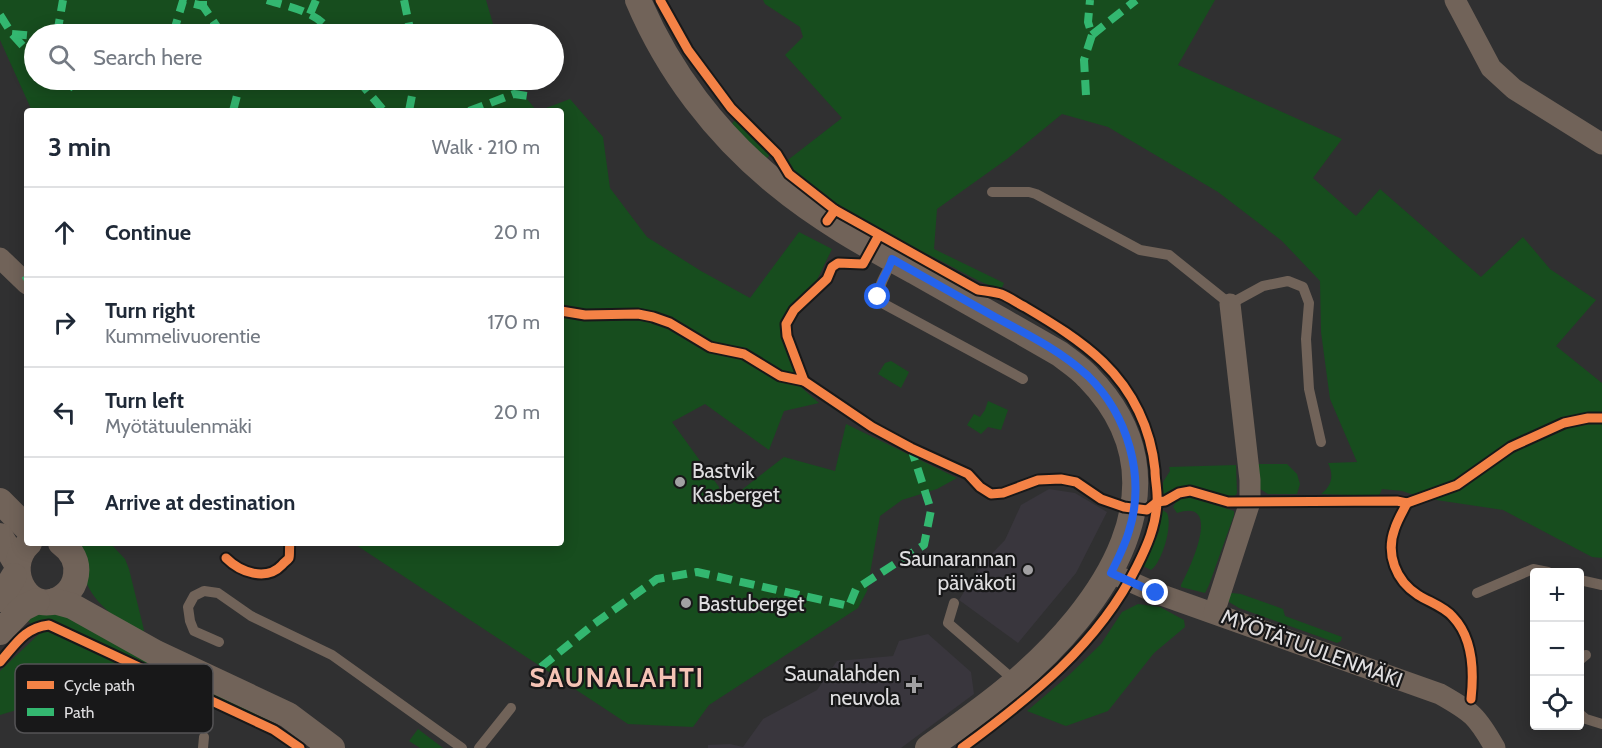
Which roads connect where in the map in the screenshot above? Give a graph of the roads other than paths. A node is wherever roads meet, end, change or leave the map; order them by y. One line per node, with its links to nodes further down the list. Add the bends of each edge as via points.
1 (638, 0): 6 (street, via 672,68 740,151 828,221)
2 (1455, 0): 3 (street, via 1491,68 1514,89)
3 (1602, 144)
4 (992, 192): 8 (lane, via 1036,194 1140,250 1169,255)
5 (0, 258): 7 (street)
6 (892, 259): 9 (lane, via 878,288 878,297 884,304); 17 (street, via 1060,354 1088,376 1105,397 1128,440 1136,482 1130,529)
7 (24, 281)
8 (1230, 304): 10 (lane, via 1263,286 1288,281 1304,287 1309,303 1309,388); 25 (street, via 1250,502)
9 (1023, 379)
10 (1322, 442)
11 (0, 501): 12 (street)
12 (24, 525)
13 (0, 536): 15 (street)
14 (66, 546): 18 (street, via 75,561)
15 (19, 560): 22 (street); 23 (street, via 19,589 30,598)
16 (1530, 570): 21 (lane)
17 (1111, 573): 25 (street, MYÖTÄTUULENMÄKI); 31 (street, via 1073,626)
18 (76, 576): 23 (street, via 66,594); 26 (street, via 88,600)
19 (1584, 581): 20 (lane)
20 (1602, 585)
21 (1477, 593)
22 (0, 599)
23 (45, 601): 26 (street, via 72,606); 27 (street, via 23,608)
24 (954, 603): 31 (lane, via 948,623 1007,674)
25 (1214, 613): 39 (street, MYÖTÄTUULENMÄKI, via 1440,694 1467,709)
26 (115, 629): 29 (street)
27 (0, 632)
28 (219, 642): 36 (lane, via 194,631 190,621 188,607 194,596 204,591 218,592 251,616 332,655)
29 (179, 664)
30 (213, 680): 35 (street, via 288,715)
31 (1013, 684): 38 (street)
32 (511, 708): 37 (lane)
33 (1584, 717): 34 (lane)
34 (1602, 724)
35 (332, 748)
36 (462, 748)
37 (479, 748)
38 (928, 748)
39 (1495, 748)

